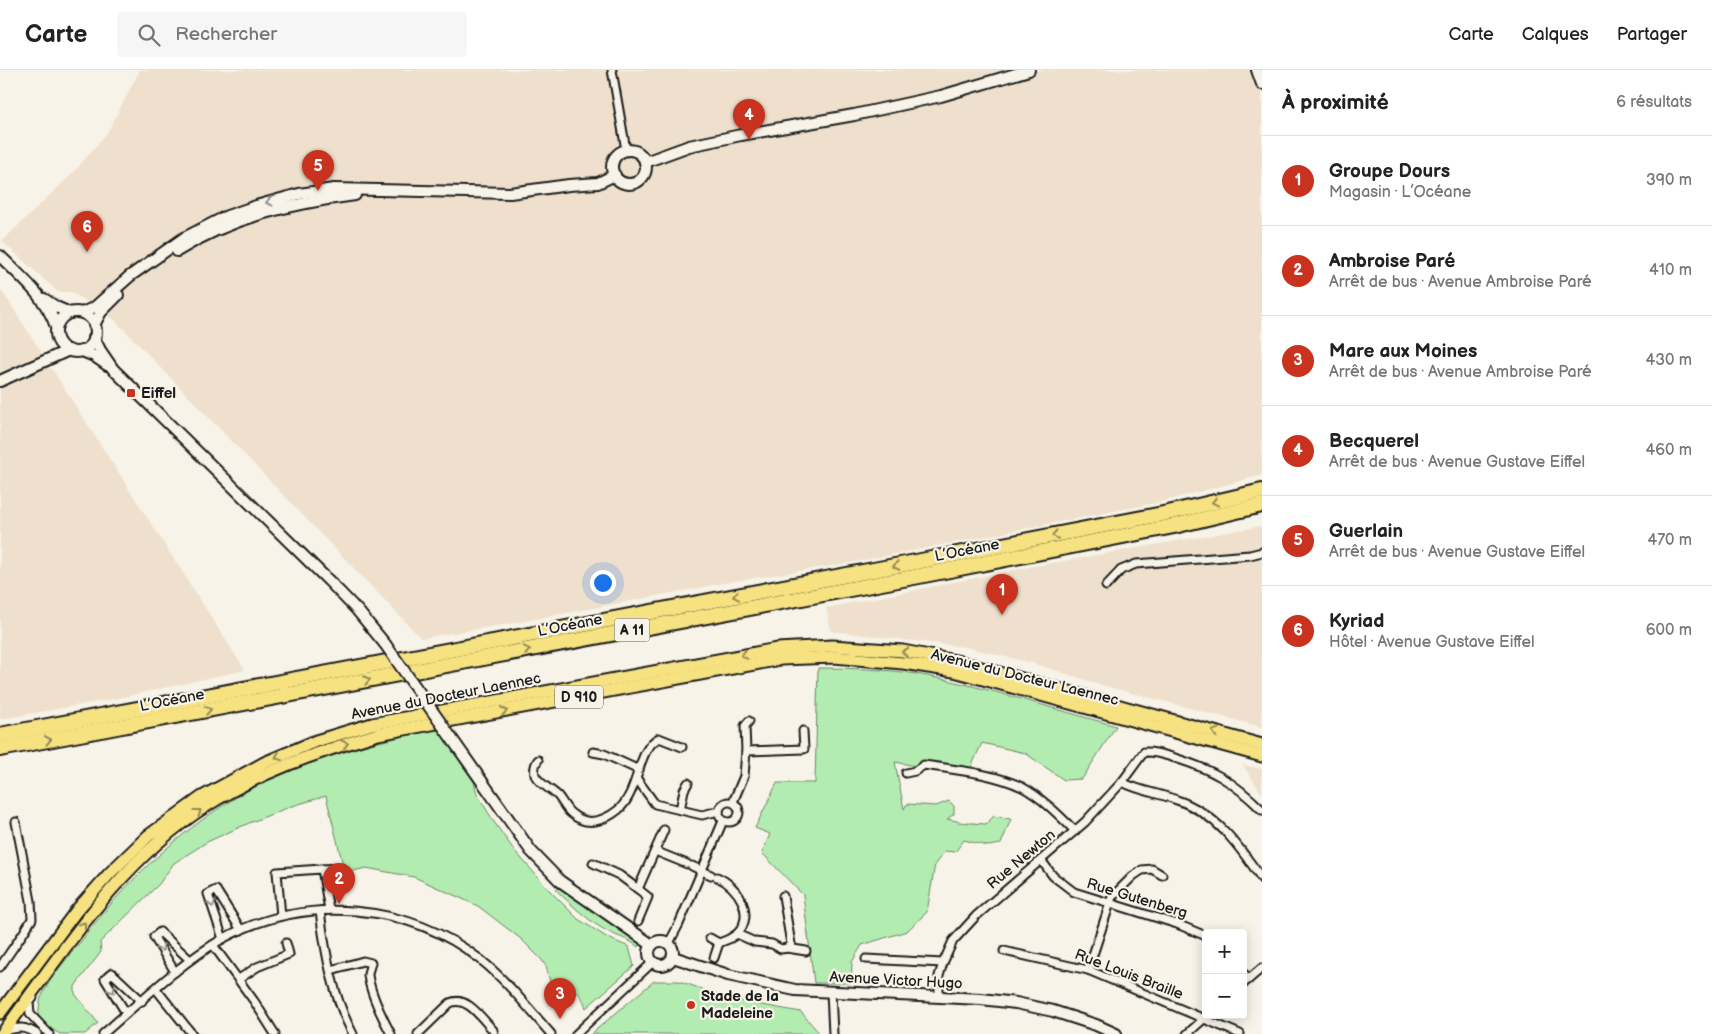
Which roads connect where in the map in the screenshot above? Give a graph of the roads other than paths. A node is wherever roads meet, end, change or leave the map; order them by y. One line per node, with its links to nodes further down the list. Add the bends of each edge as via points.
1 (612, 70): 6 (street)
2 (1029, 70): 7 (main road, via 941,96 689,146)
3 (1259, 70): 4 (main road); 5 (main road)
4 (1262, 75)
5 (1262, 84)
6 (626, 150): 7 (main road, via 636,151); 8 (main road, via 614,160)
7 (645, 162): 8 (main road, via 645,172 633,183 622,182)
8 (615, 175): 9 (main road, via 598,183 510,193)
9 (387, 191): 11 (main road); 15 (main road, one-way to 15, via 334,189 299,194 227,216 184,238 130,276 95,307)
10 (300, 198): 11 (main road)
11 (284, 207): 16 (main road, via 246,219 186,245 131,282 101,312)
12 (0, 256): 13 (main road)
13 (39, 296): 14 (main road); 17 (main road)
14 (70, 313): 15 (main road); 17 (main road)
15 (82, 313): 16 (main road)
16 (94, 326): 19 (main road)
17 (56, 327): 18 (main road)
18 (57, 338): 20 (main road); 22 (main road)
19 (94, 338): 21 (main road); 23 (main road)
20 (69, 350): 21 (main road); 22 (main road)
21 (82, 351): 23 (main road)
22 (39, 365): 24 (main road)
23 (113, 369): 76 (main road, bridge, via 357,610 385,644 531,851 560,881)
24 (0, 381)
25 (1262, 491): 31 (highway, L’Océane / A 11, one-way to 31, via 1158,515 916,562)
26 (1262, 505): 34 (highway, L’Océane / A 11, one-way to 26, via 938,572 1174,526)
27 (1262, 552): 28 (street, via 1136,564 1121,570)
28 (1106, 586)
29 (749, 722): 35 (street, via 744,726)
30 (803, 731): 35 (street, via 804,749)
31 (0, 735)
32 (1262, 745): 98 (main road, Avenue du Docteur Laennec / D 910, one-way to 98, via 956,661 902,651 832,646 777,649 372,724 316,741 264,763 202,797 148,836 77,910)
33 (682, 748): 39 (street, via 659,738 652,741)
34 (0, 749)
35 (746, 751): 44 (street, via 744,776)
36 (593, 752): 39 (street)
37 (1262, 756): 77 (main road, Avenue du Docteur Laennec / D 910, one-way to 37, via 118,881 156,844 206,806 269,772 378,734 781,659 834,656 954,671)
38 (538, 760): 41 (street, via 535,774 540,782 558,796 572,814 588,822 599,822 618,810)
39 (639, 770): 41 (street)
40 (906, 773): 51 (street, via 915,772 924,765 1022,787)
41 (636, 779): 45 (street, via 655,804)
42 (1122, 782): 46 (street, Rue Newton, via 1144,752 1151,751 1219,775 1244,792); 51 (street, Rue Newton); 59 (street, via 1177,800 1211,818 1233,839)
43 (688, 783): 45 (street)
44 (733, 802): 47 (street, via 722,804); 48 (street, via 738,807 737,818 732,822)
45 (680, 810): 47 (street, via 702,815)
46 (1262, 810)
47 (718, 811): 48 (street)
48 (723, 820): 57 (street)
49 (16, 822): 87 (street, via 32,918)
50 (664, 830): 52 (street)
51 (1075, 832): 53 (street, Rue Newton)
52 (655, 851): 57 (street); 60 (street)
53 (1041, 860): 62 (street, Rue Gutenberg, via 1053,876 1074,892); 86 (street, Rue Newton, via 976,916 953,941)
54 (593, 863): 60 (street)
55 (341, 868): 56 (street)
56 (322, 869): 63 (street); 65 (street, via 277,872)
57 (702, 871): 68 (street, via 734,888 746,917); 73 (street)
58 (1162, 875): 62 (street, via 1152,869 1137,872 1117,891)
59 (1262, 879)
60 (638, 889): 66 (street, via 648,896)
61 (783, 896): 78 (street, via 791,944)
62 (1109, 904): 69 (street, Rue Gutenberg); 90 (street)
63 (329, 910): 64 (street); 113 (street, via 366,912 402,919 458,944 501,978)
64 (320, 911): 65 (street); 89 (street)
65 (281, 916): 67 (street)
66 (638, 921)
67 (241, 930): 71 (street); 71 (street, one-way to 71, via 216,890 208,894)
68 (738, 934): 74 (street); 78 (street, via 755,942)
69 (1202, 934)
70 (710, 938): 74 (street)
71 (224, 939): 75 (street)
72 (286, 943): 92 (street, via 289,954 257,967)
73 (669, 943): 76 (main road, via 662,940); 81 (main road)
74 (719, 943): 82 (street)
75 (213, 945): 84 (street); 92 (street)
76 (652, 945): 85 (main road, via 649,956)
77 (68, 946): 103 (main road, Avenue du Docteur Laennec / D 910); 105 (street, via 30,1003 30,1014)
78 (787, 948): 79 (street)
79 (806, 951)
80 (1004, 951): 90 (street, Rue Louis Braille)
81 (673, 957): 85 (main road, via 665,965); 95 (main road, Avenue Victor Hugo, via 763,984)
82 (714, 958)
83 (866, 959): 86 (street)
84 (190, 960): 91 (street); 91 (street, one-way to 91, via 160,932 154,937)
85 (653, 962): 114 (street)
86 (943, 963): 96 (street, Rue Newton)
87 (0, 966)
88 (1262, 968): 93 (street)
89 (331, 970): 109 (street); 110 (street, via 363,960 371,963 370,982)
90 (1088, 970): 100 (street, Rue Louis Braille)
91 (175, 972): 94 (street)
92 (239, 979): 108 (street)
93 (1247, 981)
94 (156, 989): 97 (street); 107 (street)
95 (832, 992): 96 (main road, Avenue Victor Hugo); 115 (street)
96 (939, 997): 116 (main road, Avenue Victor Hugo, via 1016,1003 1053,1011)
97 (142, 1001): 99 (street); 99 (street, one-way to 99, via 112,973 105,978)
98 (0, 1013)
99 (126, 1014): 106 (street)
100 (1202, 1015)
101 (1204, 1019): 117 (street)
102 (1210, 1019): 118 (street, Rue Louis Braille)
103 (2, 1033): 104 (street, via 18,1027)
104 (37, 1034)
105 (49, 1034)
106 (102, 1034)
107 (192, 1034)
108 (275, 1034)
109 (353, 1034)
110 (391, 1034)
111 (418, 1034): 112 (street, via 456,1001 465,1002)
112 (494, 1034)
113 (552, 1034)
114 (576, 1034)
115 (833, 1034)
116 (1116, 1034)
117 (1188, 1034)
118 (1240, 1034)

